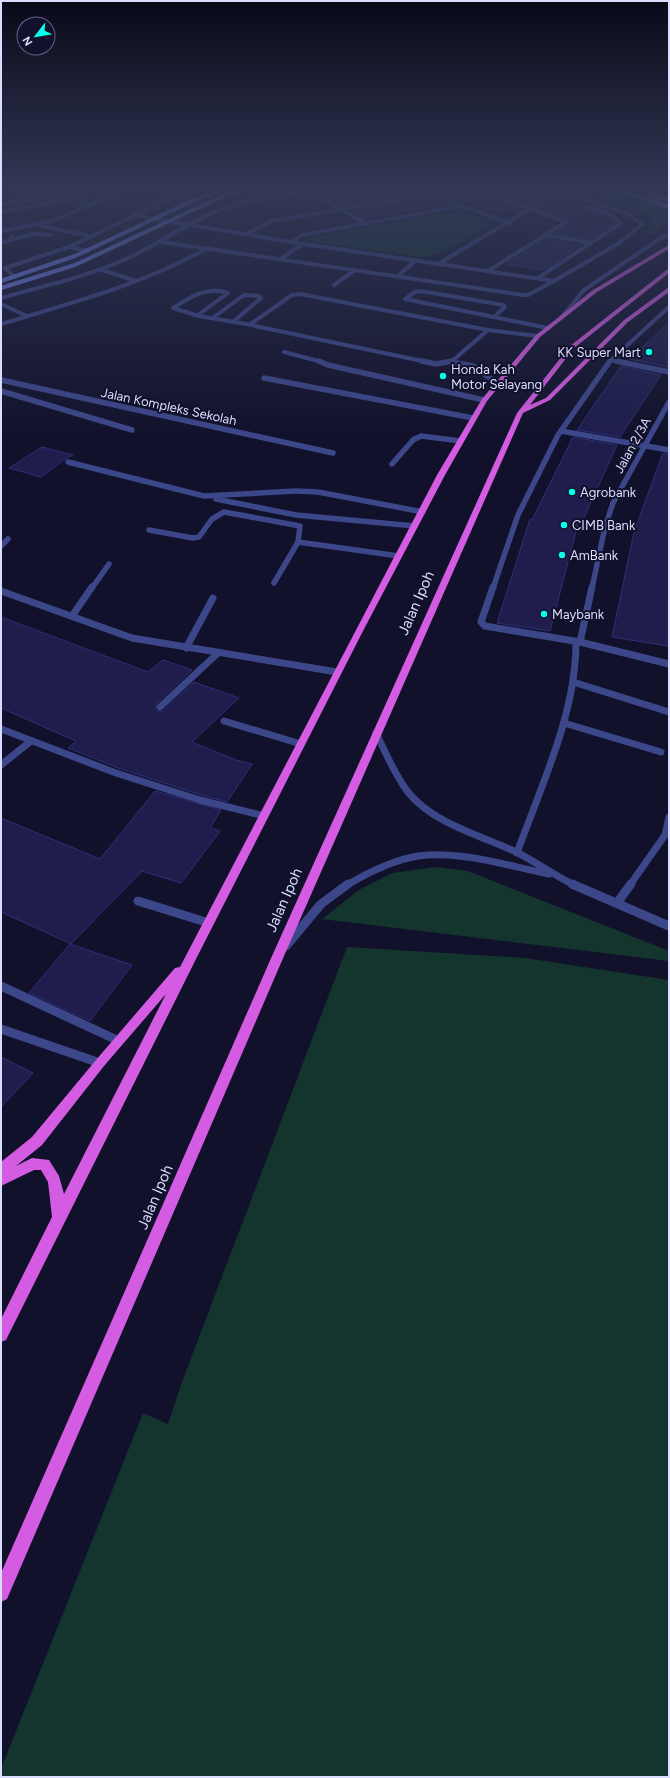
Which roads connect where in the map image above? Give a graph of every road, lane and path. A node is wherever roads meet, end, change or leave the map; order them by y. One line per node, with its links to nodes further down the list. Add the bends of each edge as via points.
1 (7, 271): 17 (street)
2 (31, 271): 17 (main road)
3 (56, 271): 23 (main road)
4 (92, 271): 25 (street)
5 (105, 271): 20 (street)
6 (163, 271): 20 (street)
7 (354, 271): 22 (street)
8 (362, 271): 16 (street)
9 (404, 271): 16 (street)
10 (488, 271): 18 (street)
11 (549, 271): 18 (street)
12 (571, 271): 21 (street)
13 (612, 271): 32 (street, via 584,290)
14 (629, 271): 32 (highway, via 595,291)
15 (668, 271): 49 (highway, Jalan Ipoh, via 572,347)
16 (398, 276): 21 (street, via 523,295 528,295)
17 (14, 277): 19 (main road)
18 (538, 278): 21 (street)
19 (1, 281)
20 (136, 281): 29 (street, via 96,296)
21 (554, 281)
22 (334, 285)
23 (1, 288)
24 (669, 289): 49 (highway, via 626,321 548,398)
25 (1, 298)
26 (1, 304): 29 (street)
27 (669, 307): 40 (street)
28 (198, 315): 28 (street, via 173,308 203,291 228,293); 30 (street)
29 (27, 316): 34 (street)
30 (214, 318): 33 (street); 33 (street, via 244,294 260,296)
31 (493, 318): 31 (street, via 408,301 405,299 421,291 503,305 504,307); 36 (street)
32 (561, 318): 36 (highway)
33 (234, 321): 35 (street)
34 (1, 324)
35 (252, 325): 37 (street, via 292,295 300,294); 41 (street, via 414,360 436,364)
36 (548, 328): 38 (highway)
37 (488, 330): 38 (street, via 510,335); 41 (street)
38 (538, 336): 45 (highway)
39 (284, 352): 47 (street, via 315,359 328,365)
40 (611, 360): 42 (street); 52 (street)
41 (451, 362): 45 (street, via 473,366)
42 (669, 372)
43 (264, 378): 50 (street)
44 (1, 380): 56 (street, Jalan Kompleks Sekolah)
45 (498, 384): 47 (highway)
46 (1, 391): 51 (street)
47 (484, 400): 50 (highway)
48 (669, 402): 54 (street, Jalan 2/3A)
49 (520, 413): 83 (highway, Jalan Ipoh)
50 (473, 418): 53 (highway)
51 (132, 430)
52 (561, 431): 54 (street); 72 (street, via 518,515 481,622 485,626)
53 (461, 441): 58 (street, via 421,436 413,440); 60 (highway)
54 (645, 446): 55 (street); 72 (street, Jalan 2/3A, via 613,503)
55 (669, 450)
56 (333, 453)
57 (68, 462): 59 (street)
58 (392, 464)
59 (204, 496): 60 (street, via 318,492); 61 (street, via 297,515)
60 (423, 512): 61 (highway)
61 (415, 526): 66 (highway)
62 (149, 530): 64 (street, via 198,537 212,516 224,512 300,526)
63 (8, 539): 65 (street)
64 (298, 542): 66 (street); 68 (street)
65 (1, 546)
66 (399, 556): 76 (highway)
67 (110, 564): 71 (street)
68 (274, 583)
69 (1, 591): 71 (street)
70 (213, 598): 73 (street)
71 (72, 616): 73 (street, via 132,638)
72 (578, 642): 75 (street); 77 (street, Jalan 2/3A)
73 (186, 648): 74 (street)
74 (218, 653): 76 (street); 78 (street)
75 (669, 664)
76 (337, 672): 85 (highway)
77 (573, 682): 79 (street); 81 (street, Jalan 2/3A)
78 (160, 707)
79 (669, 712)
80 (224, 720): 85 (street)
81 (564, 723): 86 (street); 93 (street, Jalan 2/3A)
82 (1, 729): 84 (street)
83 (376, 733): 93 (street, via 394,771 409,793 430,811 452,825); 99 (highway, Jalan Ipoh)
84 (31, 741): 88 (street); 90 (street, via 116,773 200,800)
85 (301, 744): 90 (highway)
86 (661, 752)
87 (1, 755): 88 (street)
88 (10, 758): 89 (street)
89 (1, 765)
90 (265, 816): 97 (highway)
91 (669, 817): 92 (street)
92 (667, 835): 96 (street)
93 (517, 853): 94 (street)
94 (555, 876): 96 (street); 99 (street, via 473,859 430,855 398,860 341,888 322,903)
95 (138, 901): 97 (street)
96 (617, 903): 98 (street)
97 (209, 923): 100 (highway)
98 (669, 926)
99 (278, 956): 109 (highway, Jalan Ipoh)
100 (191, 957): 103 (highway); 107 (highway)
101 (1, 986): 103 (street)
102 (1, 1029): 104 (street)
103 (118, 1041): 104 (highway)
104 (100, 1063): 105 (highway, via 37,1142)
105 (1, 1170)
106 (1, 1180): 107 (highway, via 32,1164 44,1164 53,1172 57,1186)
107 (58, 1216): 108 (highway)
108 (1, 1335)
109 (1, 1593)

